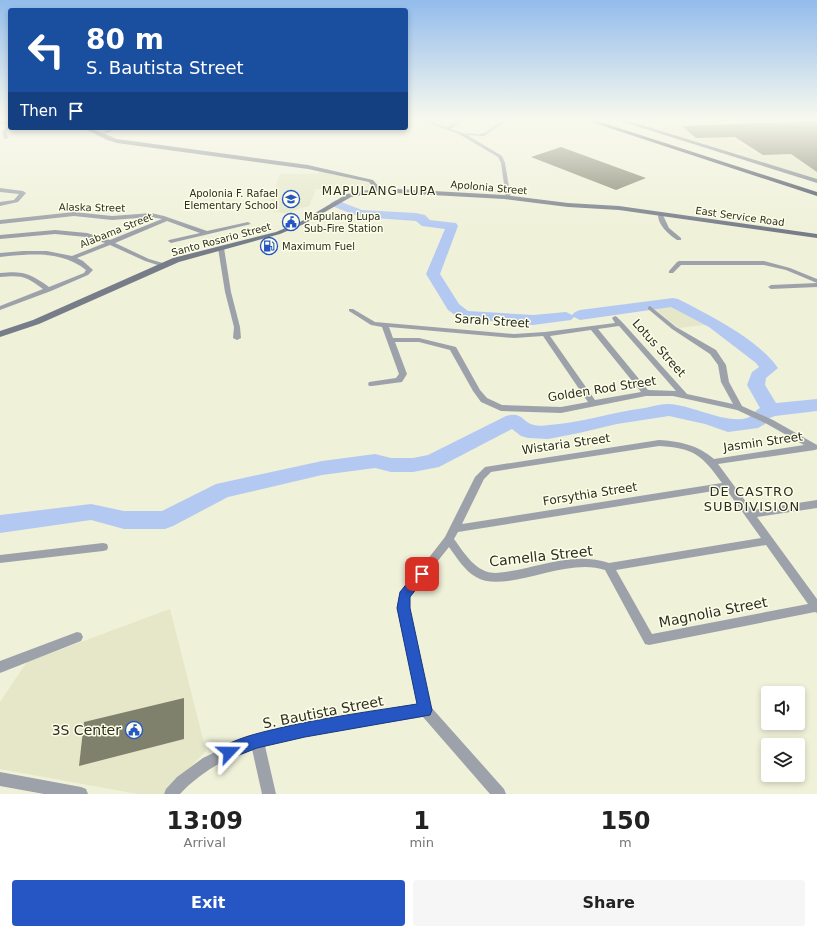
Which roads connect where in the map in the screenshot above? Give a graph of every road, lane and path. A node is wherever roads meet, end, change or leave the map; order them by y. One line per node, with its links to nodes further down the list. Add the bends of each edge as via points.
1 (228, 156): 9 (main road, via 308,167 371,181)
2 (500, 156): 11 (street)
3 (700, 156): 10 (highway)
4 (720, 156): 7 (highway)
5 (736, 156): 6 (main road)
6 (817, 181)
7 (817, 187)
8 (0, 190): 12 (street, via 23,193 16,201)
9 (378, 190): 11 (main road, Apolonia Street); 23 (main road, Santo Rosario Street, via 349,195 288,230)
10 (817, 194)
11 (509, 198): 13 (main road, Apolonia Street)
12 (0, 204)
13 (660, 214): 18 (main road, East Service Road); 20 (street, via 668,230)
14 (167, 219): 15 (street, Alaska Street, via 151,215 112,218 83,214); 17 (street, Alaska Street); 22 (street, Alabama Street)
15 (0, 222)
16 (248, 224): 17 (street)
17 (206, 233): 21 (street)
18 (817, 236)
19 (0, 237): 22 (street, via 66,232 87,234)
20 (680, 239)
21 (171, 241)
22 (110, 242): 25 (street, Alabama Street); 26 (street)
23 (221, 248): 27 (main road, Santo Rosario Street); 44 (street, via 228,292 238,327)
24 (0, 255): 25 (street, via 35,252)
25 (72, 258): 34 (street, via 90,271)
26 (147, 260): 27 (street); 28 (street)
27 (164, 265): 28 (main road, Santo Rosario Street)
28 (156, 269): 42 (main road, Santo Rosario Street, via 36,322)
29 (671, 272): 31 (street, via 679,264 757,262 782,266)
30 (0, 276): 34 (street, via 18,273 28,275)
31 (817, 281)
32 (817, 285): 33 (street)
33 (771, 287)
34 (49, 290): 35 (street)
35 (0, 308)
36 (650, 308): 50 (street, via 674,328 705,346 719,360 724,382)
37 (351, 310): 40 (street, Sarah Street, via 368,323)
38 (615, 318): 39 (street, Lotus Street)
39 (621, 324): 41 (street, Sarah Street); 48 (street, Lotus Street)
40 (385, 325): 43 (street, Sarah Street, via 514,336); 45 (street)
41 (593, 328): 43 (street, Sarah Street); 47 (street)
42 (0, 334)
43 (545, 334): 49 (street)
44 (236, 338)
45 (391, 340): 46 (street, via 403,374 399,380); 49 (street, Golden Rod Street, via 419,340 453,349 484,400 501,408 561,410)
46 (372, 384)
47 (646, 392): 48 (street, Golden Rod Street); 49 (street, Golden Rod Street)
48 (684, 395): 50 (street, Golden Rod Street)
49 (593, 403)
50 (740, 408): 51 (street, Golden Rod Street)
51 (816, 447): 52 (street, Jasmin Street)
52 (712, 462): 53 (street, Wistaria Street); 56 (street, Wistaria Street, via 695,448 660,443 488,469 480,477)
53 (729, 485): 55 (street, Wistaria Street); 56 (street, Forsythia Street)
54 (817, 504): 55 (street)
55 (750, 514): 58 (street, Wistaria Street)
56 (455, 529): 57 (street)
57 (449, 540): 61 (street, Camella Street, via 474,570 488,577 508,576 580,562 601,563); 65 (street, via 404,596 403,608)
58 (769, 541): 61 (street, Camella Street); 62 (street, Wistaria Street)
59 (103, 547): 60 (street)
60 (0, 559)
61 (609, 567): 62 (street, Magnolia Street, via 649,640)
62 (817, 608)
63 (77, 637): 64 (street)
64 (0, 667)
65 (425, 710): 66 (street, S. Bautista Street, via 305,730); 71 (street)
66 (257, 741): 69 (street, S. Bautista Street, via 240,746 208,763 182,782); 70 (street)
67 (0, 779): 68 (street)
68 (81, 794)
69 (171, 794)
70 (269, 794)
71 (499, 794)

